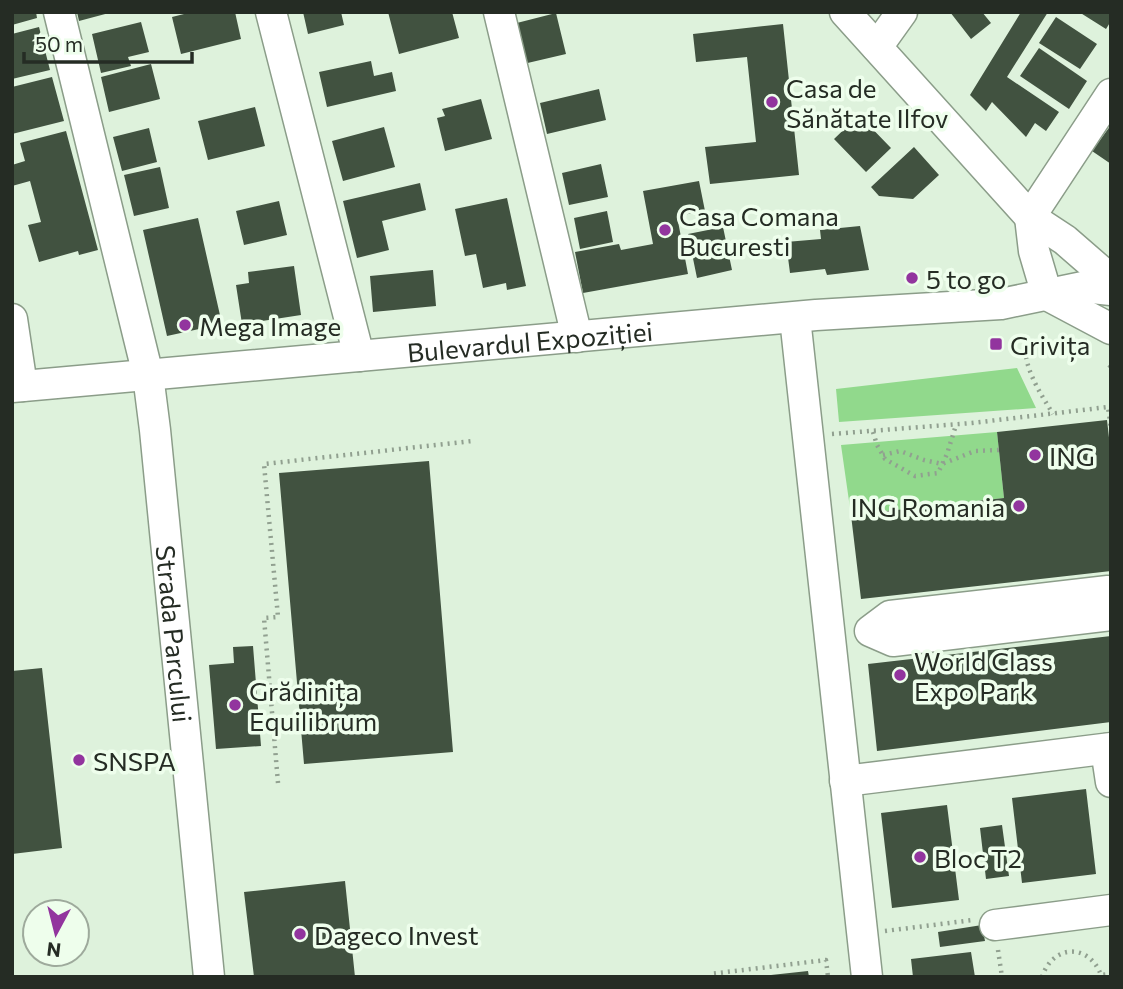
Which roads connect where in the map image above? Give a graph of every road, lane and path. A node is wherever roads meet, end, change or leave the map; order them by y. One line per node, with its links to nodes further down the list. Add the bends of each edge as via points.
1 (59, 12): 19 (street, Strada Parcului)
2 (271, 12): 17 (street)
3 (499, 12): 16 (street)
4 (845, 12): 6 (street)
5 (902, 12): 6 (street)
6 (877, 47): 8 (street)
7 (1111, 94): 8 (street)
8 (1030, 217): 9 (street); 12 (street)
9 (1069, 244): 10 (street); 12 (street, via 1069,271)
10 (1111, 280)
11 (1111, 290): 12 (street, Bulevardul Expoziției, via 1083,287)
12 (1046, 295): 13 (street, Bulevardul Expoziției, via 1000,304); 15 (street)
13 (795, 318): 16 (street, Bulevardul Expoziției); 32 (street)
14 (12, 319): 20 (street)
15 (1111, 329)
16 (577, 337): 17 (street, Bulevardul Expoziției)
17 (359, 356): 19 (street, Bulevardul Expoziției)
18 (1026, 357): 21 (path)
19 (148, 375): 20 (street, Bulevardul Expoziției); 41 (street, Strada Parcului)
20 (17, 387)
21 (1053, 414): 23 (path); 24 (path, via 1108,407)
22 (830, 423): 25 (path, via 832,435)
23 (956, 425): 25 (path); 29 (path)
24 (1111, 429)
25 (873, 432): 28 (path)
26 (472, 441): 36 (path, via 264,464 278,617 264,618)
27 (999, 450): 29 (path, via 975,452)
28 (883, 455): 29 (path, via 900,451); 29 (path, via 915,476 938,473)
29 (942, 464)
30 (1082, 607): 31 (street)
31 (870, 631): 31 (street, via 893,641 1111,615 1108,591 890,615); 32 (street)
32 (830, 636): 34 (street)
33 (1109, 749): 34 (street); 35 (street)
34 (845, 781): 39 (street)
35 (1111, 782)
36 (278, 783)
37 (1111, 910): 38 (street)
38 (995, 925): 39 (path, via 994,917)
39 (862, 933): 44 (street)
40 (1111, 974): 45 (path, via 1101,975 1086,955 1067,952 1051,960)
41 (209, 977)
42 (710, 977): 43 (path, via 826,960)
43 (828, 977)
44 (867, 977)
45 (1042, 977)

